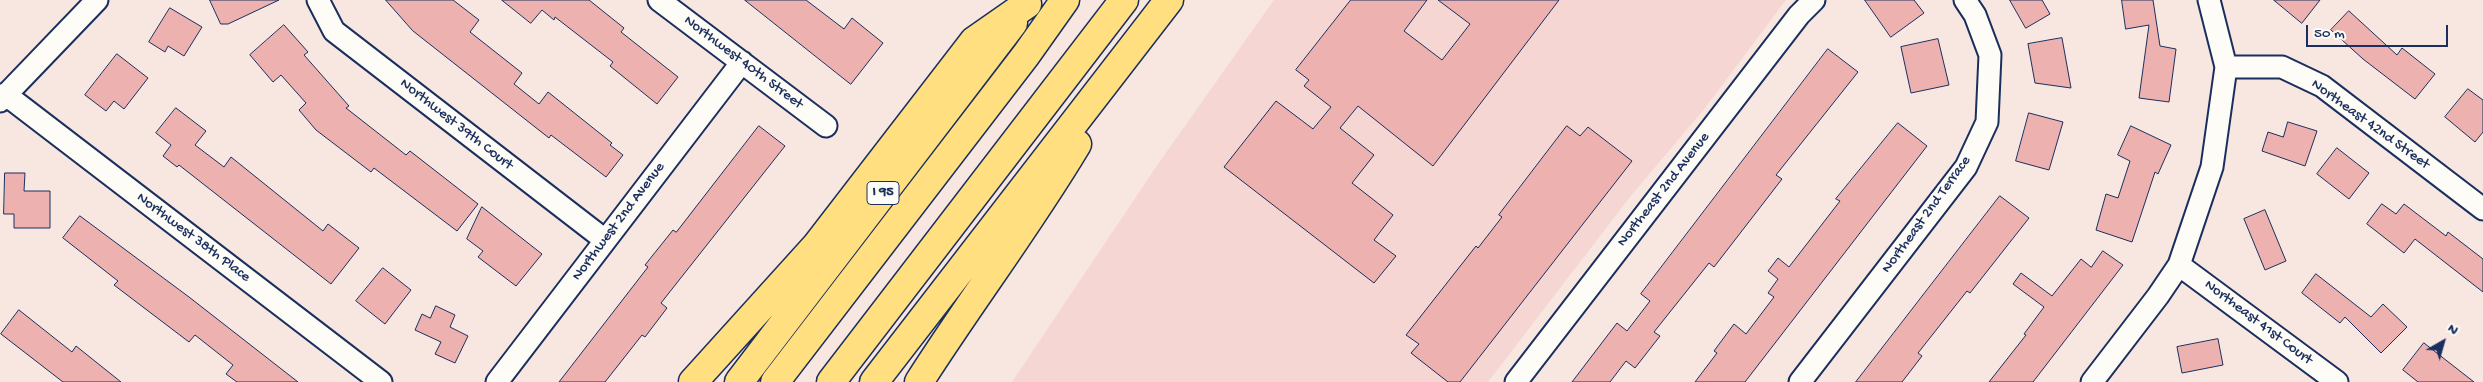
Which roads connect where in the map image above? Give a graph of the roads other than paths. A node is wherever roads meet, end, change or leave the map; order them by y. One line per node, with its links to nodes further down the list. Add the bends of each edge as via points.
1 (97, 0): 15 (street)
2 (318, 0): 18 (street, Northwest 39th Court, via 334,31)
3 (659, 0): 13 (street, Northwest 40th Street)
4 (1065, 0): 12 (highway)
5 (1072, 0): 12 (highway)
6 (1124, 0): 25 (highway)
7 (1814, 0): 28 (street, Northeast 2nd Avenue, via 1799,15)
8 (1965, 0): 29 (street, Northeast 2nd Terrace, via 1975,15 1990,55 1987,122 1966,168)
9 (2209, 0): 14 (street)
10 (1029, 2): 22 (highway, via 974,41 816,246); 23 (highway, I 95)
11 (1165, 5): 26 (highway); 27 (highway, via 1048,192)
12 (1026, 55): 24 (highway)
13 (742, 62): 16 (street, Northwest 40th Street); 18 (street, Northwest 2nd Avenue)
14 (2226, 67): 17 (street, Northeast 42nd Street, via 2282,67 2322,86); 19 (street, via 2212,167)
15 (2, 98): 20 (street, Northwest 38th Place)
16 (826, 126)
17 (2483, 209)
18 (605, 240): 21 (street, Northwest 2nd Avenue)
19 (2179, 265): 30 (street); 31 (street, Northeast 41st Court)
20 (381, 382)
21 (497, 382)
22 (693, 382)
23 (739, 382)
24 (775, 382)
25 (831, 382)
26 (874, 382)
27 (919, 382)
28 (1516, 382)
29 (1800, 382)
30 (2092, 382)
31 (2337, 382)

